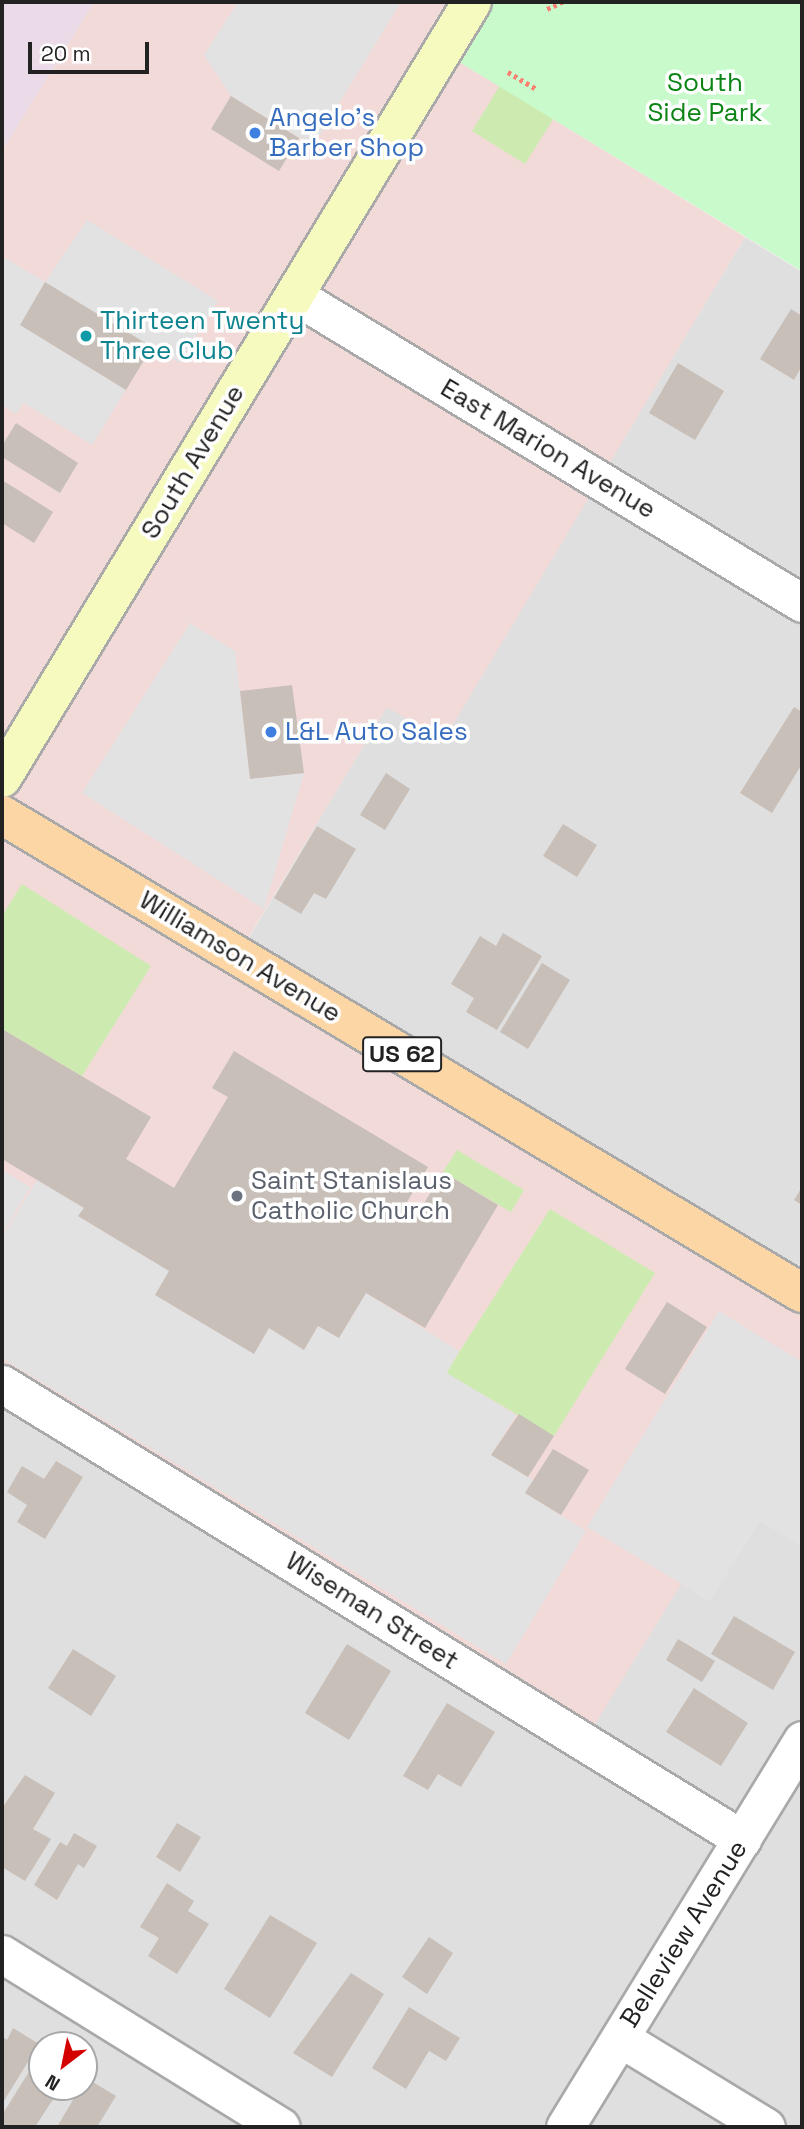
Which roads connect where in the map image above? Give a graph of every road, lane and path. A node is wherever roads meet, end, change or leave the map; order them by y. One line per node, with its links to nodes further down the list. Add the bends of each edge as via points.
1 (472, 2): 6 (main road, South Avenue)
2 (562, 2): 3 (path)
3 (547, 9)
4 (508, 72): 5 (path)
5 (536, 89)
6 (294, 295): 7 (street, East Marion Avenue); 8 (main road, South Avenue)
7 (802, 603)
8 (2, 778)
9 (2, 815): 10 (main road, Williamson Avenue / US 62)
10 (802, 1293)
11 (2, 1384): 13 (street, Wiseman Street)
12 (802, 1740): 13 (street, Belleview Avenue)
13 (742, 1839): 15 (street, Belleview Avenue)
14 (2, 1954): 16 (street)
15 (620, 2038): 17 (street, Belleview Avenue); 18 (street)
16 (281, 2127)
17 (565, 2127)
18 (766, 2127)

